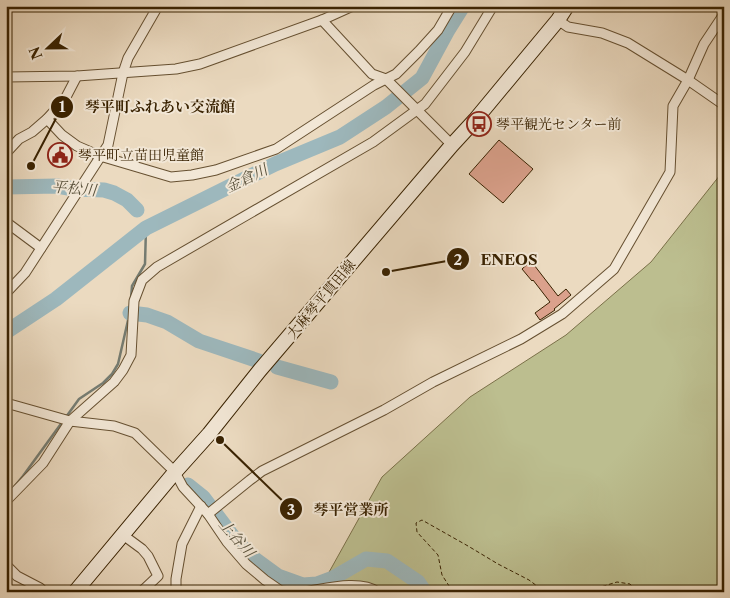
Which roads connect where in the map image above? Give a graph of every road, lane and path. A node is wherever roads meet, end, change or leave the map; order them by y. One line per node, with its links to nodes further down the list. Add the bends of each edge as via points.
1 (158, 6): 9 (street, via 128,58)
2 (353, 6): 7 (street)
3 (452, 6): 13 (street, via 438,30)
4 (493, 6): 15 (street, via 465,52 425,104)
5 (567, 6): 8 (main road, 大麻琴平貫田線)
6 (724, 14): 12 (street, via 704,44)
7 (322, 20): 9 (street, via 200,64); 13 (street, via 372,74)
8 (558, 20): 12 (street, via 568,27 602,32 628,43); 17 (main road, 大麻琴平貫田線)
9 (123, 73): 10 (street); 19 (street, via 108,144)
10 (77, 76): 11 (street); 16 (street, via 65,99)
11 (6, 77)
12 (688, 80): 14 (street); 28 (street, via 673,106 670,172 614,269 562,314 521,339 262,471)
13 (388, 81): 15 (street); 19 (street, via 374,85 276,149 216,170 171,177)
14 (724, 104)
15 (415, 108): 17 (street); 24 (street, via 373,142 157,267 142,280 134,301 131,355 114,382)
16 (47, 120): 18 (street, via 19,139); 19 (street, via 78,146)
17 (452, 145): 25 (main road, 大麻琴平貫田線)
18 (6, 153)
19 (100, 156): 21 (street)
20 (6, 222): 21 (street)
21 (41, 248): 22 (street, via 25,273)
22 (6, 293)
23 (6, 404): 24 (street)
24 (70, 421): 25 (street, via 114,426 135,433); 26 (street, via 43,462)
25 (175, 472): 27 (street, via 183,487); 29 (main road, 大麻琴平貫田線)
26 (6, 502)
27 (201, 506): 28 (street); 34 (street, via 182,544)
28 (208, 514): 35 (street, via 246,564 281,591)
29 (122, 535): 32 (main road, 大麻琴平貫田線); 33 (street, via 142,549 158,576)
30 (6, 565): 31 (street, via 17,576)
31 (44, 592)
32 (75, 592)
33 (142, 592)
34 (176, 592)
35 (290, 592)
36 (303, 592): 37 (street, via 351,585 369,587)
37 (378, 592)
38 (453, 592): 39 (path, via 442,575 438,555 417,532 416,523 422,520 529,580)
39 (544, 592)
40 (584, 592): 41 (path, via 617,582 630,584)
41 (637, 592)

